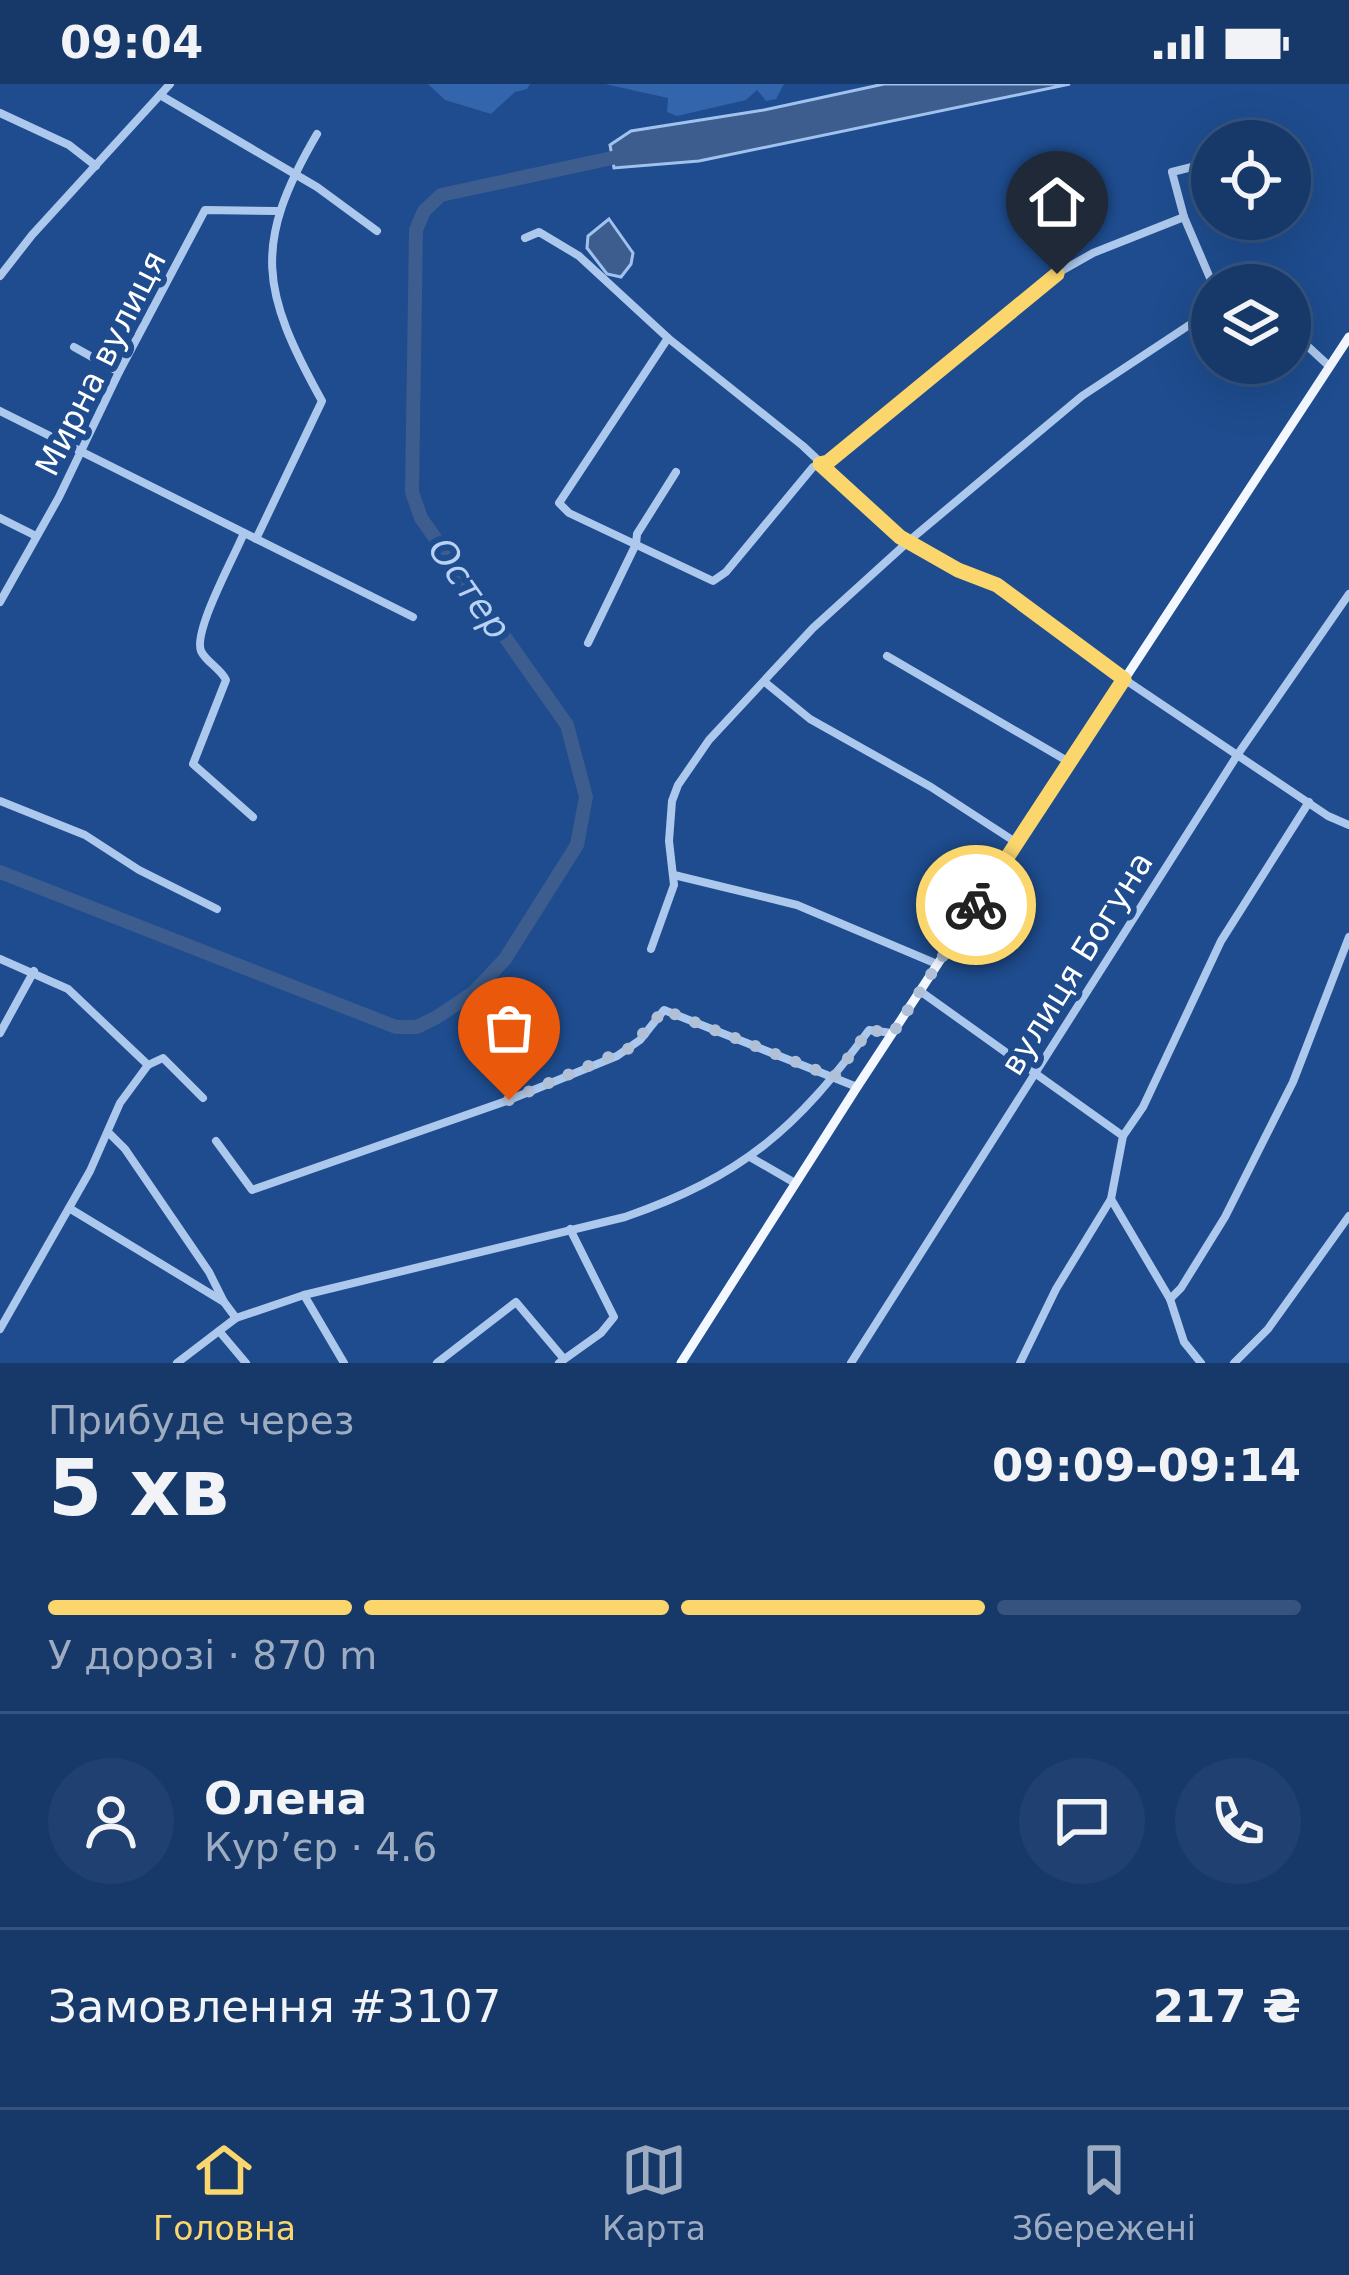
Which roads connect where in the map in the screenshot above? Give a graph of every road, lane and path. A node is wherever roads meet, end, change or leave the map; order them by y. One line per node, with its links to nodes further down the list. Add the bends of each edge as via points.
1 (170, 84): 2 (street)
2 (160, 95): 5 (street); 7 (street)
3 (0, 113): 5 (street)
4 (317, 134): 7 (street)
5 (96, 166): 13 (street)
6 (1191, 167): 9 (street, via 1172,172)
7 (293, 175): 8 (street); 10 (street)
8 (278, 211): 20 (street, Мирна вулиця, via 205,209); 28 (street, via 269,255 278,307 322,400)
9 (1184, 217): 12 (street); 23 (street, via 1077,260)
10 (377, 231)
11 (525, 238): 16 (street, via 538,232 579,256)
12 (1204, 264)
13 (0, 276)
14 (1191, 324): 29 (street, via 1082,396)
15 (1349, 337): 19 (main road)
16 (668, 338): 23 (street); 30 (street, via 560,503)
17 (74, 347): 20 (street)
18 (1311, 349): 19 (street)
19 (1329, 366): 36 (main road)
20 (118, 372): 22 (street, Мирна вулиця)
21 (0, 411): 22 (street)
22 (80, 452): 26 (street); 27 (street, Мирна вулиця)
23 (820, 464): 29 (street); 30 (street, via 713,581)
24 (676, 472): 30 (street)
25 (0, 518): 27 (street)
26 (244, 533): 28 (street); 42 (street, via 200,644 226,680 194,764)
27 (36, 536): 32 (street, Мирна вулиця)
28 (256, 539): 33 (street)
29 (910, 540): 36 (street, via 997,585); 37 (street)
30 (636, 544): 34 (street)
31 (1349, 594): 38 (street, вулиця Богуна)
32 (1, 602)
33 (413, 617)
34 (588, 643)
35 (887, 656): 39 (street)
36 (1124, 679): 38 (street); 39 (main road)
37 (765, 682): 44 (street, via 810,719); 45 (street, via 678,785 669,820)
38 (1238, 754): 41 (street); 56 (street, вулиця Богуна)
39 (1069, 762): 44 (main road)
40 (0, 801): 46 (street, via 85,835)
41 (1309, 802): 43 (street); 61 (street, via 1221,941)
42 (253, 817)
43 (1349, 825)
44 (1016, 843): 50 (main road)
45 (674, 875): 48 (street); 50 (street, via 797,905)
46 (217, 909)
47 (1349, 937): 70 (street, via 1251,1167)
48 (651, 949)
49 (0, 959): 51 (street)
50 (937, 964): 52 (main road)
51 (34, 971): 53 (street); 55 (street, via 68,989)
52 (920, 991): 54 (main road); 56 (street)
53 (0, 1033)
54 (893, 1033): 57 (street, via 869,1030); 58 (main road)
55 (148, 1064): 59 (street, via 163,1058); 60 (street)
56 (1036, 1072): 61 (street); 81 (street, вулиця Богуна)
57 (834, 1077): 58 (street); 62 (street, via 664,1010 617,1056 252,1190); 63 (street)
58 (857, 1087): 64 (main road)
59 (203, 1098)
60 (108, 1132): 66 (street); 71 (street)
61 (1123, 1136): 65 (street)
62 (216, 1141)
63 (751, 1157): 64 (street); 68 (street, via 677,1199)
64 (794, 1183): 76 (main road)
65 (1111, 1198): 70 (street); 82 (street)
66 (69, 1208): 71 (street); 73 (street)
67 (1349, 1216): 84 (street)
68 (570, 1229): 69 (street); 75 (street, via 614,1317)
69 (304, 1294): 72 (street); 79 (street)
70 (1170, 1299): 83 (street, via 1184,1342)
71 (224, 1302): 72 (street)
72 (236, 1318): 74 (street)
73 (0, 1329)
74 (219, 1330): 77 (street); 78 (street)
75 (561, 1361): 80 (street, via 516,1302)
76 (687, 1361)
77 (177, 1363)
78 (246, 1363)
79 (344, 1363)
80 (437, 1363)
81 (850, 1363)
82 (1019, 1363)
83 (1201, 1363)
84 (1234, 1363)

